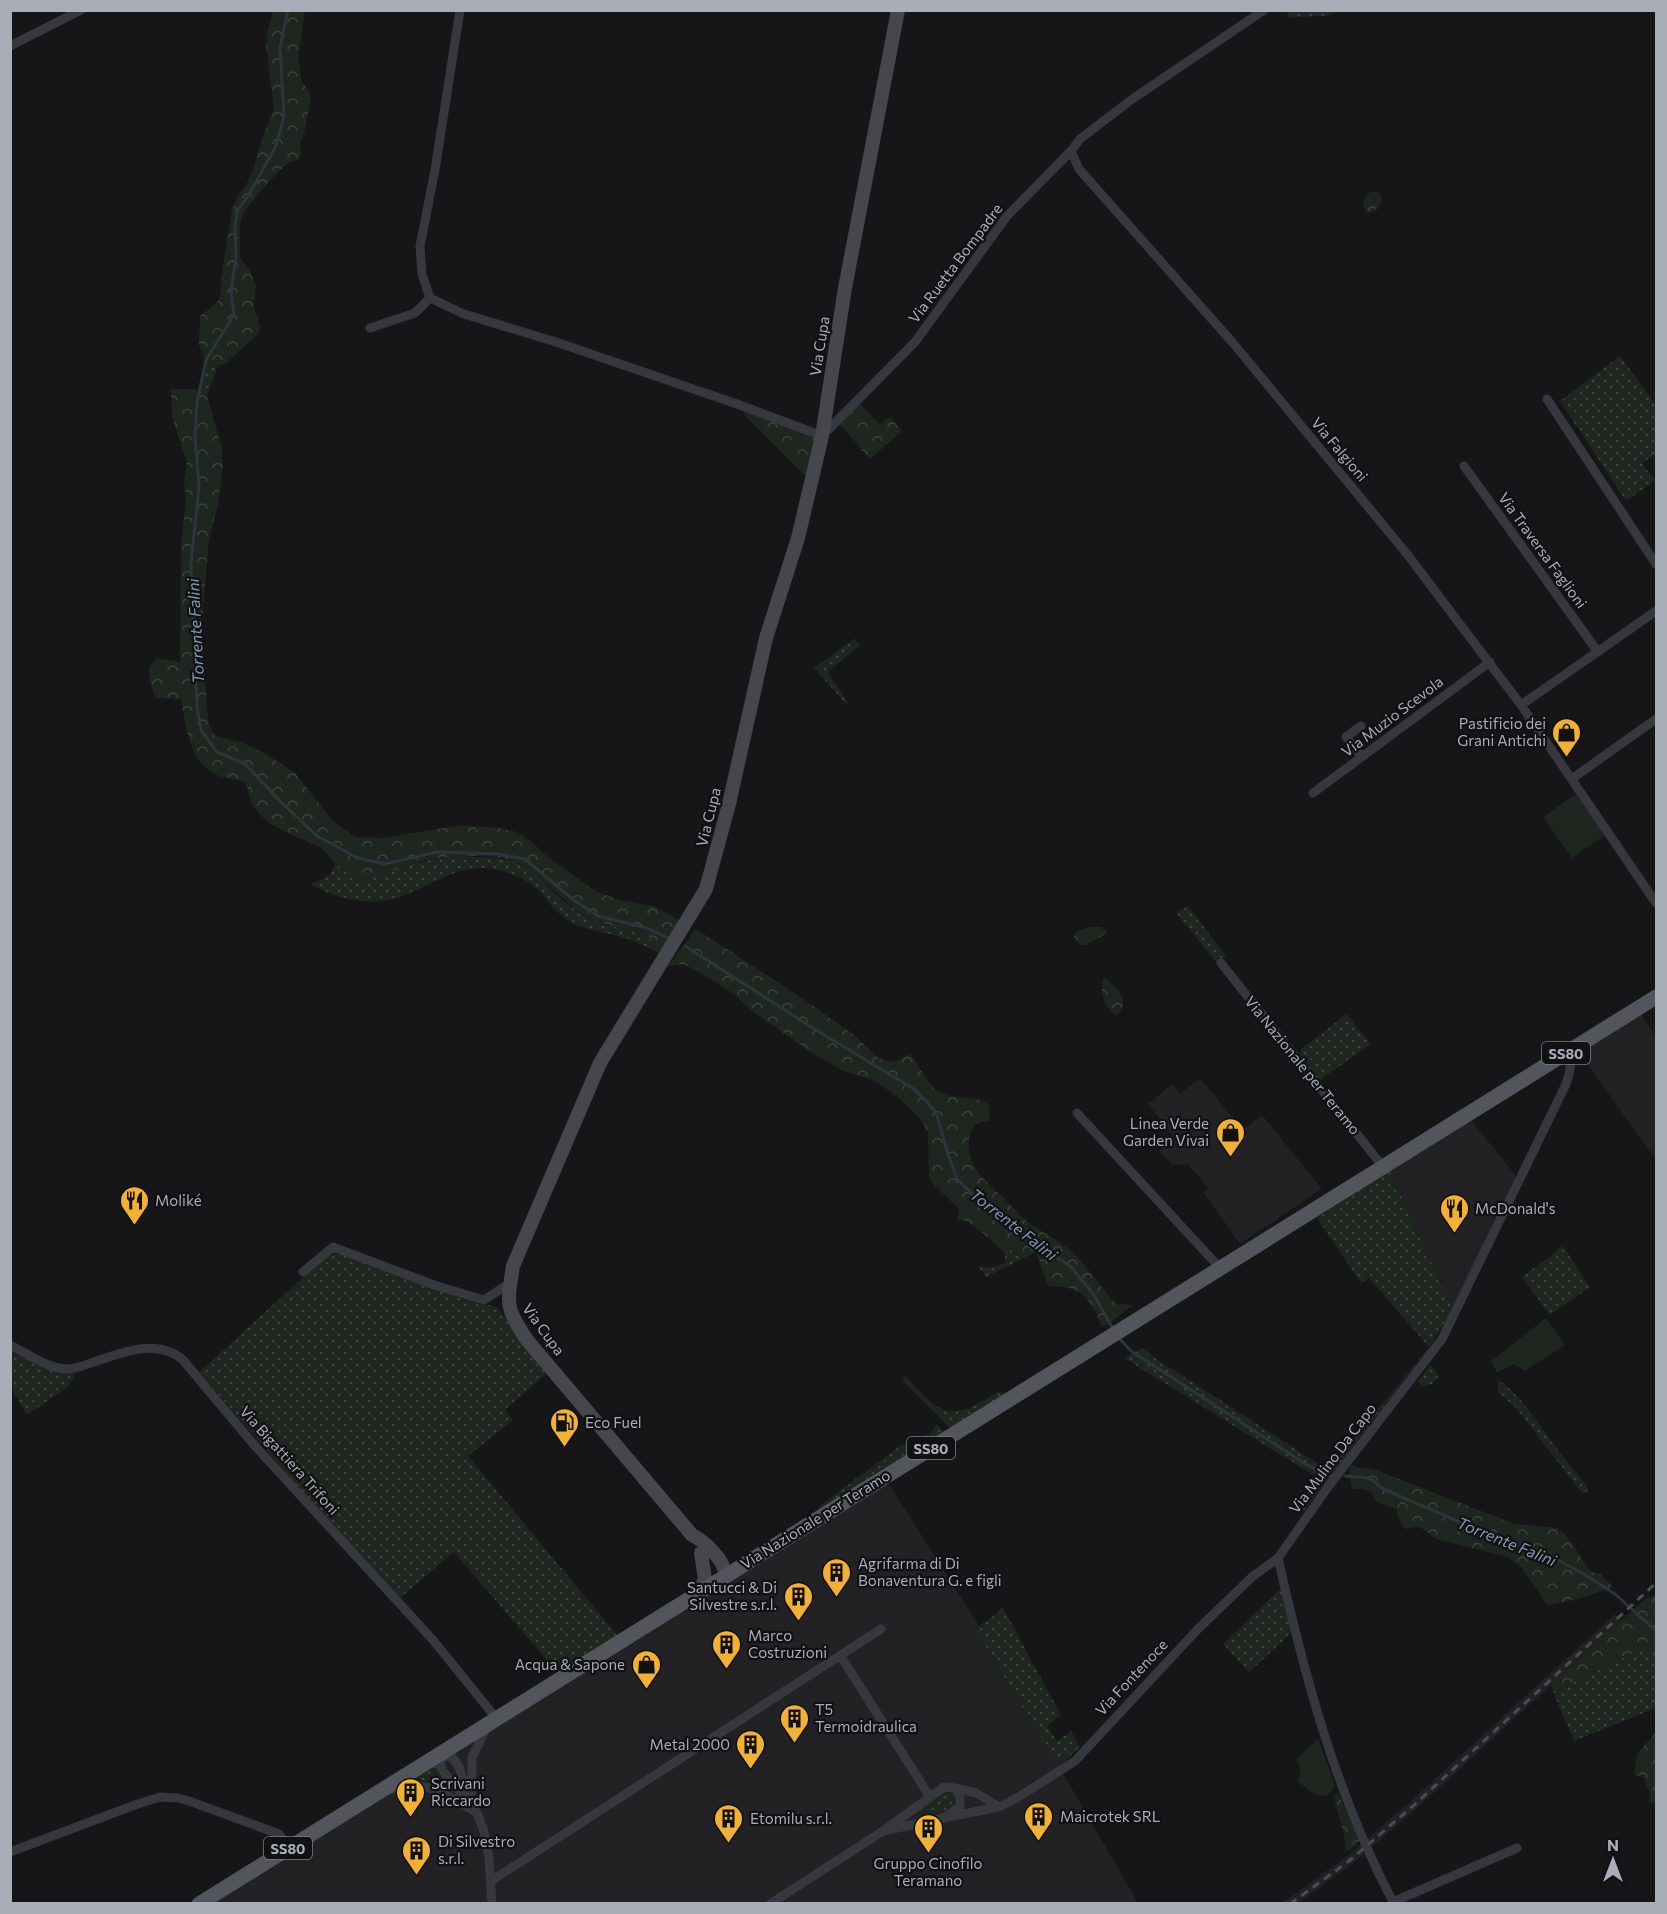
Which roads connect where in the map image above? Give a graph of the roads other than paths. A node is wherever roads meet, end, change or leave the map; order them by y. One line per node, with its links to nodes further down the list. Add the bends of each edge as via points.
1 (81, 10): 5 (street)
2 (460, 10): 7 (street, via 420,246 422,274)
3 (898, 10): 10 (street, Via Cupa, via 845,288)
4 (1264, 10): 6 (street, Via Ruetta Bompadre, via 1131,100 1080,139)
5 (10, 46)
6 (1071, 151): 10 (street, Via Ruetta Bompadre, via 1008,216 915,342); 15 (street, Via Falgioni, via 1079,169 1233,344 1385,527)
7 (430, 298): 8 (street, via 415,313); 10 (street, via 464,314 556,342)
8 (370, 328)
9 (1546, 399): 12 (street)
10 (822, 436): 30 (street, Via Cupa, via 798,538 766,639 706,889 600,1063 513,1266)
11 (1464, 466): 14 (street, Via Traversa Faglioni)
12 (1656, 564)
13 (1656, 611): 14 (street)
14 (1598, 652): 16 (street)
15 (1490, 662): 16 (street, Via Falgioni); 19 (street, Via Muzio Scevola)
16 (1521, 705): 20 (street, Via Falgioni)
17 (1656, 719): 20 (street)
18 (1361, 726): 19 (street, via 1346,737)
19 (1362, 757): 21 (street, Via Muzio Scevola)
20 (1573, 778): 22 (street, Via Falgioni)
21 (1313, 794)
22 (1656, 903)
23 (1221, 963): 27 (street, Via Nazionale per Teramo)
24 (1656, 997): 25 (main road, Via Nazionale per Teramo / SS80)
25 (1566, 1053): 27 (main road, Via Nazionale per Teramo / SS80); 34 (street, Via Mulino Da Capo, via 1571,1067 1566,1084 1442,1339)
26 (1077, 1113): 28 (street)
27 (1384, 1168): 28 (main road, Via Nazionale per Teramo / SS80)
28 (1220, 1268): 33 (main road, Via Nazionale per Teramo / SS80)
29 (303, 1272): 30 (street, via 333,1247 484,1300)
30 (510, 1284): 32 (street, Via Cupa, via 511,1317 527,1340 692,1534 694,1542)
31 (10, 1345): 39 (street, Via Bigattiera Trifoni, via 49,1365 67,1369 136,1350 166,1349 183,1359 255,1446 433,1640)
32 (706, 1551): 33 (street, via 734,1561); 35 (street, Via Cupa, via 718,1572); 36 (street, Via Cupa, via 705,1579)
33 (756, 1556): 35 (main road, Via Nazionale per Teramo / SS80)
34 (1278, 1558): 44 (street, Via Fontenoce, via 1252,1577 1198,1629 1075,1761); 52 (street, via 1323,1734 1346,1799)
35 (726, 1575): 36 (main road, Via Nazionale per Teramo / SS80)
36 (699, 1592): 39 (main road, Via Nazionale per Teramo / SS80)
37 (881, 1629): 38 (street)
38 (840, 1654): 43 (street); 51 (street)
39 (493, 1721): 40 (main road, Via Nazionale per Teramo / SS80); 45 (street, via 472,1758)
40 (439, 1754): 42 (main road, Via Nazionale per Teramo / SS80); 45 (street, via 442,1770); 45 (street, via 452,1757 458,1765)
41 (955, 1788): 43 (street, Via Fontenoce, via 944,1787); 44 (street, via 976,1793); 46 (street, via 960,1806)
42 (376, 1793): 45 (street, via 424,1786 446,1793); 48 (main road, Via Nazionale per Teramo / SS80)
43 (930, 1797): 47 (street, Via Fontenoce)
44 (999, 1807): 46 (street, Via Fontenoce)
45 (476, 1812): 51 (street, via 484,1831)
46 (944, 1818): 47 (street, Via Fontenoce)
47 (883, 1831): 55 (street, Via Fontenoce)
48 (289, 1848): 50 (street, via 279,1834 168,1797 135,1805); 53 (main road, Via Nazionale per Teramo / SS80)
49 (1517, 1848): 52 (street)
50 (10, 1852)
51 (491, 1881): 54 (street)
52 (1393, 1903)
53 (199, 1904)
54 (492, 1904)
55 (770, 1904)

